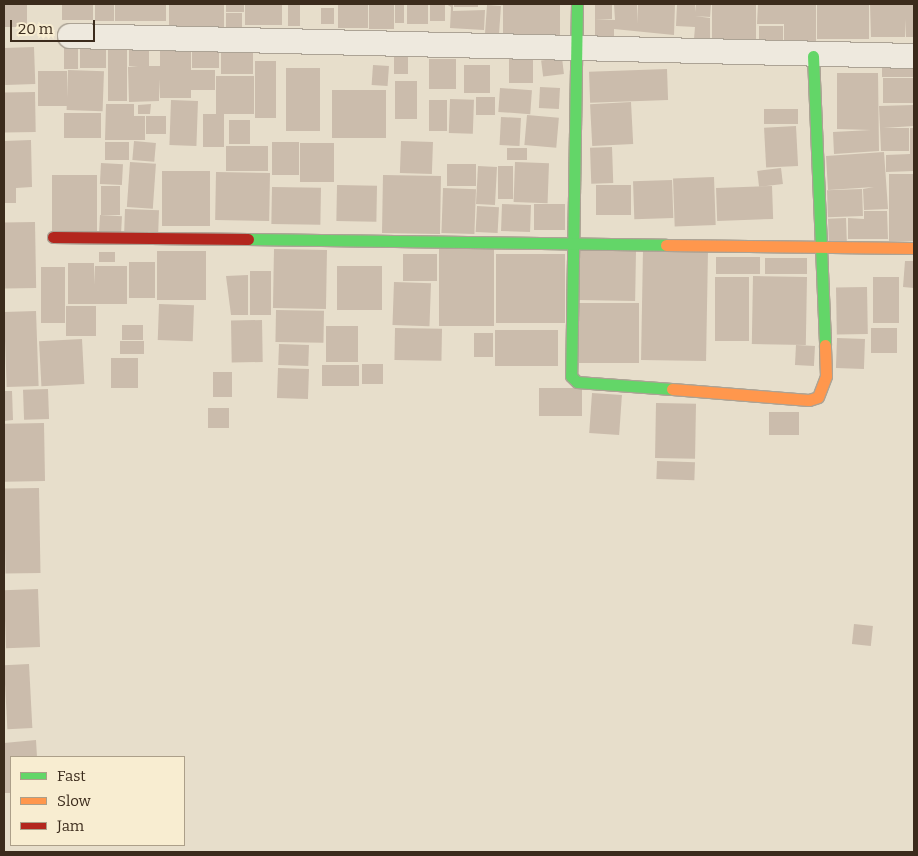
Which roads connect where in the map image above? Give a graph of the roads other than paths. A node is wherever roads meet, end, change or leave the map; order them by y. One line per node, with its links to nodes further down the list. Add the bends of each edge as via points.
1 (577, 4): 3 (street)
2 (70, 36): 3 (street)
3 (576, 49): 4 (street); 7 (street)
4 (813, 56): 5 (street); 8 (street)
5 (914, 56)
6 (53, 238): 7 (street)
7 (576, 245): 8 (street); 8 (street, via 571,376 577,382 809,400 818,396 826,376)
8 (823, 246): 9 (street)
9 (914, 248)

